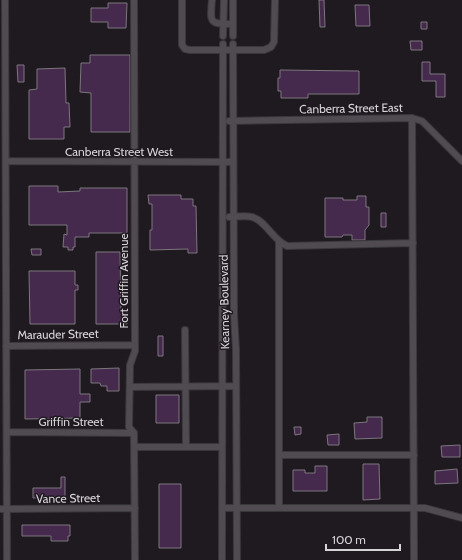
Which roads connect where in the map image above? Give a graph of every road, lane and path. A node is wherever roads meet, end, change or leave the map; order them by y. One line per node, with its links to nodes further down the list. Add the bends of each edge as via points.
1 (5, 0): 17 (street)
2 (134, 0): 19 (street, Fort Griffin Avenue)
3 (182, 0): 12 (street, via 183,47 190,50)
4 (212, 0): 8 (street, via 210,17 212,21)
5 (224, 0): 8 (street)
6 (233, 0): 9 (street)
7 (275, 0): 13 (street, via 273,46 267,49)
8 (223, 24): 9 (street); 10 (street)
9 (233, 24): 11 (street)
10 (224, 36)
11 (233, 36)
12 (223, 47): 13 (street); 15 (street, Kearney Boulevard)
13 (233, 47): 16 (street, Kearney Boulevard)
14 (412, 118): 16 (street, Canberra Street East); 18 (street, Canberra Street East, via 422,121); 25 (street)
15 (223, 121): 16 (street, Canberra Street East); 20 (street, Kearney Boulevard)
16 (233, 121): 21 (street, Kearney Boulevard)
17 (6, 161): 19 (street, Canberra Street West); 28 (street)
18 (462, 161)
19 (134, 162): 20 (street, Canberra Street West); 27 (street, Fort Griffin Avenue)
20 (223, 162): 21 (street, Canberra Street West); 22 (street, Kearney Boulevard)
21 (233, 162): 23 (street, Kearney Boulevard)
22 (224, 217): 23 (street); 30 (street, Kearney Boulevard)
23 (233, 217): 24 (street, via 256,219); 31 (street, Kearney Boulevard)
24 (279, 241): 25 (street, via 287,246); 39 (street)
25 (413, 242): 38 (street)
26 (185, 330): 29 (street)
27 (134, 345): 28 (street, Marauder Street); 32 (street, Fort Griffin Avenue, via 130,365)
28 (6, 346): 33 (street)
29 (186, 386): 30 (street); 32 (street); 36 (street)
30 (222, 386): 31 (street); 37 (street, Kearney Boulevard)
31 (236, 386): 43 (street, Kearney Boulevard)
32 (130, 387): 34 (street, Fort Griffin Avenue, via 129,427)
33 (7, 432): 34 (street, Griffin Street); 45 (street)
34 (134, 433): 35 (street, Fort Griffin Avenue)
35 (135, 447): 36 (street); 41 (street, Fort Griffin Avenue)
36 (186, 447): 37 (street)
37 (222, 447): 42 (street, Kearney Boulevard)
38 (414, 454): 39 (street); 40 (street)
39 (280, 455): 44 (street)
40 (414, 507): 44 (street); 46 (street, via 430,508); 51 (street)
41 (135, 508): 45 (street, Vance Street); 48 (street, Fort Griffin Avenue)
42 (222, 508): 43 (street); 49 (street, Kearney Boulevard)
43 (237, 508): 44 (street); 50 (street, Kearney Boulevard)
44 (279, 508)
45 (3, 509): 47 (street)
46 (462, 518)
47 (7, 560)
48 (135, 560)
49 (222, 560)
50 (237, 560)
51 (414, 560)

